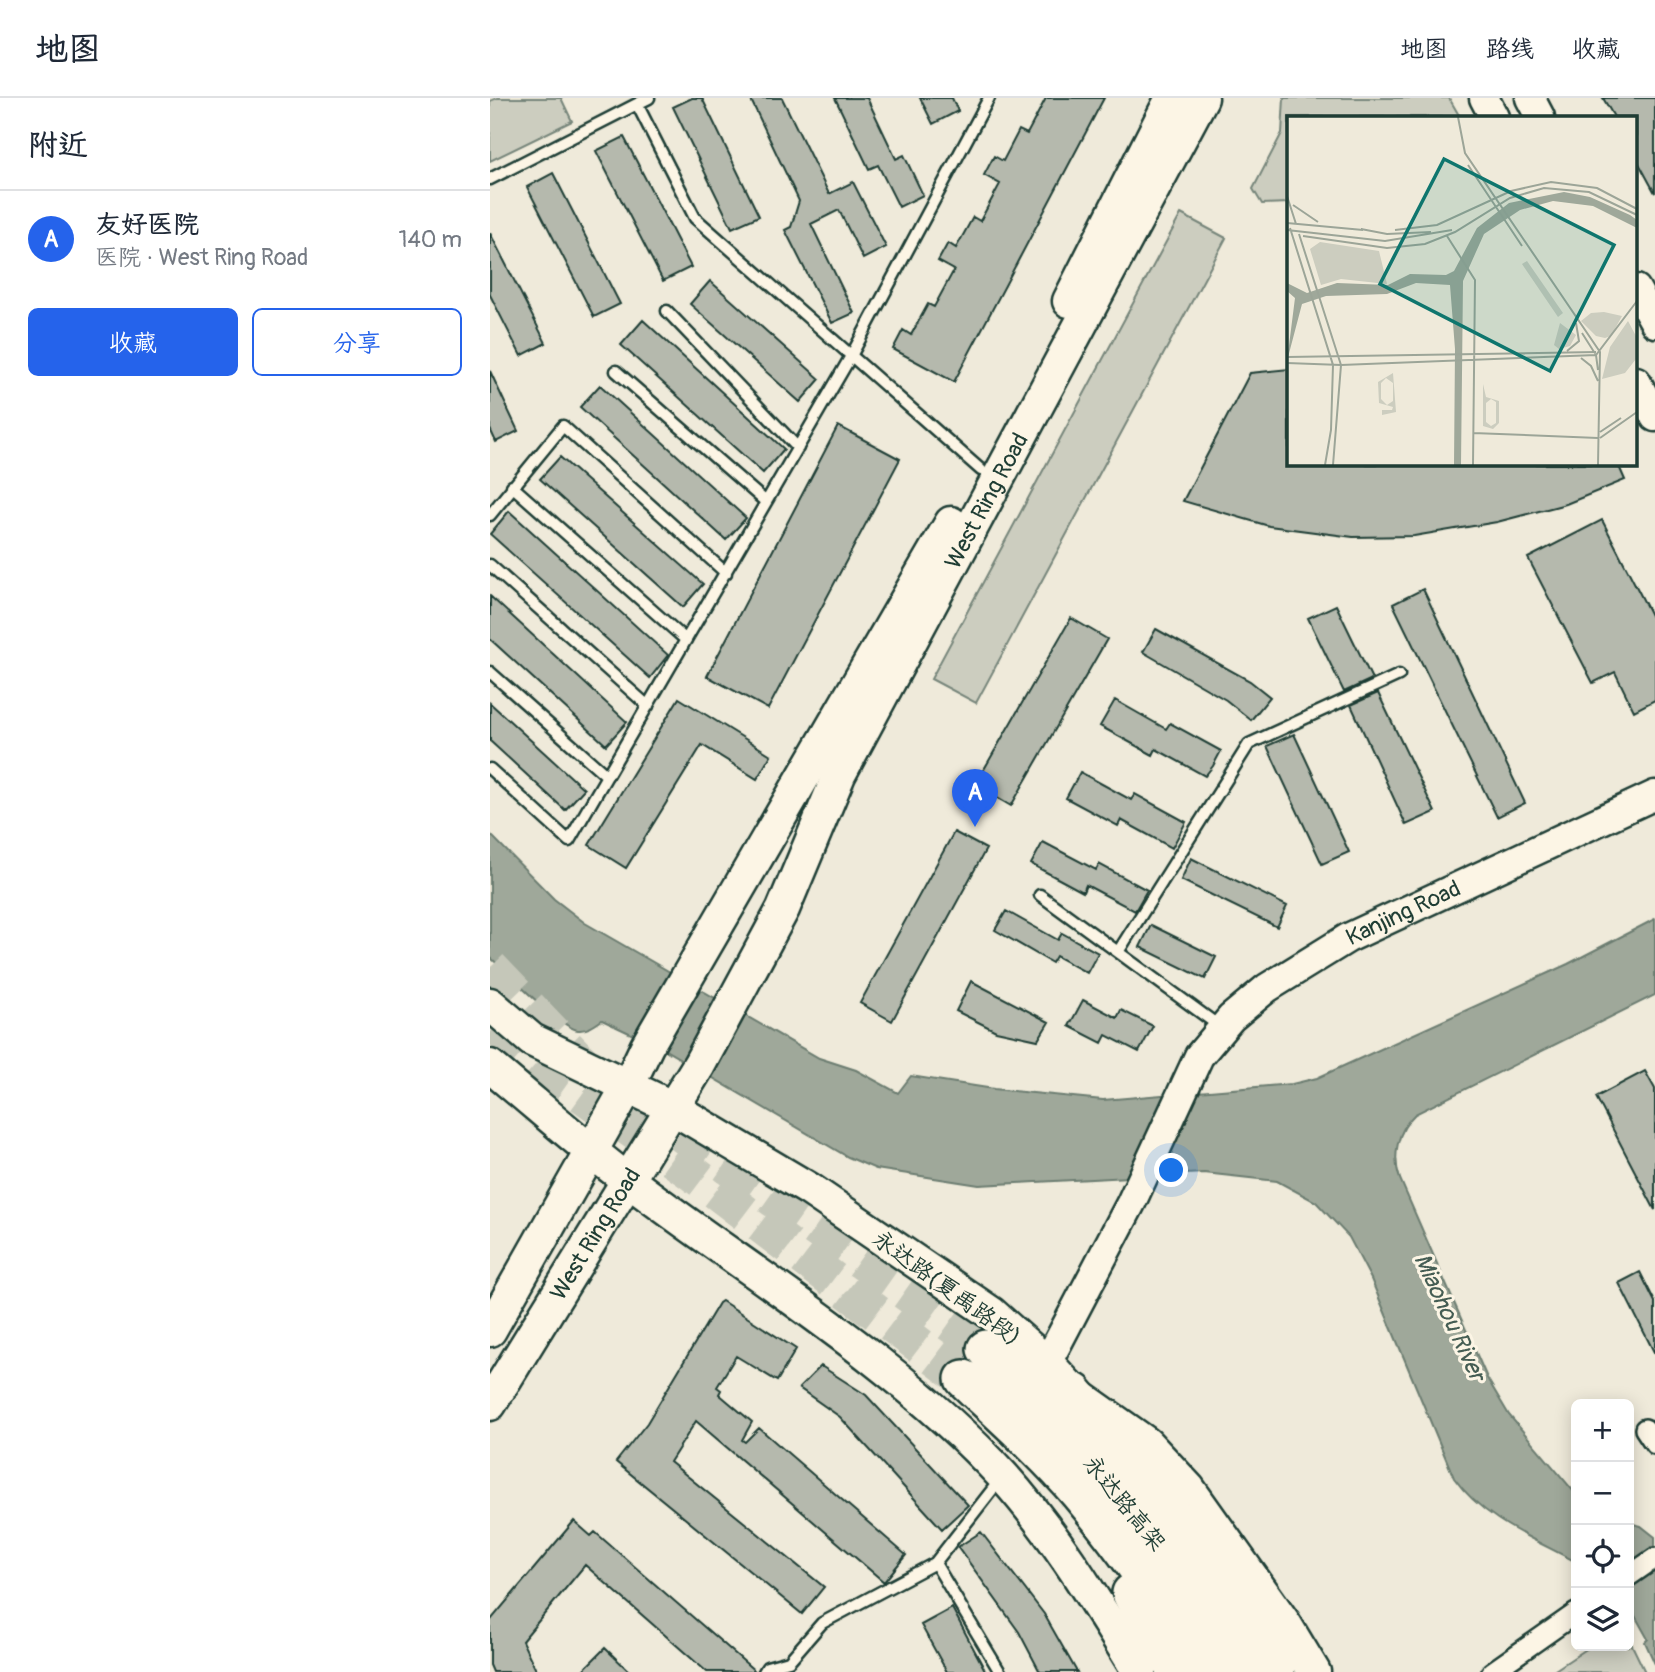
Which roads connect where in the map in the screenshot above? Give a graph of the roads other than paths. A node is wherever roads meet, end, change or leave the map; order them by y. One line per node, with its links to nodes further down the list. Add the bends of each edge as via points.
1 (649, 98): 7 (lane)
2 (989, 98): 14 (lane)
3 (1172, 98): 19 (main road, West Ring Road)
4 (1202, 98): 38 (main road, West Ring Road, via 839,775 783,909 699,1065)
5 (1484, 98): 8 (main road)
6 (1530, 98): 9 (main road)
7 (637, 104): 10 (lane); 14 (lane, via 695,218)
8 (1493, 116)
9 (1539, 116)
10 (490, 179)
11 (1641, 291): 13 (main road)
12 (667, 311): 18 (lane)
13 (1655, 323)
14 (851, 356): 18 (lane); 19 (lane)
15 (616, 371): 21 (lane)
16 (1638, 385): 17 (main road)
17 (1655, 418)
18 (798, 448): 21 (lane)
19 (981, 470): 37 (main road, West Ring Road)
20 (512, 486): 22 (lane); 24 (lane, via 563,426); 25 (lane)
21 (766, 502): 24 (lane)
22 (490, 515)
23 (490, 565): 28 (lane)
24 (726, 573): 25 (lane)
25 (687, 640): 28 (lane)
26 (490, 672): 30 (lane)
27 (1399, 675): 33 (lane, via 1249,744)
28 (648, 706): 30 (lane)
29 (490, 769): 30 (lane, via 569,841)
30 (607, 776)
31 (1655, 795): 35 (main road, Kanjing Road, via 1348,938 1268,988)
32 (1040, 895): 33 (lane)
33 (1118, 952): 35 (lane)
34 (490, 1004): 37 (main road, 永达路(夏禹路段), via 532,1040)
35 (1222, 1029): 43 (main road, Kanjing Road, via 1199,1056 1131,1203)
36 (490, 1066): 39 (main road)
37 (628, 1086): 38 (main road, 永达路(夏禹路段)); 39 (main road, West Ring Road)
38 (671, 1107): 40 (main road, West Ring Road); 43 (main road, 永达路(夏禹路段), via 821,1197 991,1313)
39 (592, 1151): 40 (main road); 41 (main road, West Ring Road)
40 (629, 1181): 46 (main road, West Ring Road); 47 (main road, via 781,1287 945,1419)
41 (490, 1330)
42 (986, 1349): 58 (highway, 永达路高架, via 1133,1508)
43 (1047, 1363): 45 (main road, 永达路(夏禹路段))
44 (964, 1379): 48 (highway, 永达路高架)
45 (1074, 1392): 59 (highway, via 1174,1514); 60 (main road, 永达路(夏禹路段), via 1146,1443 1189,1489)
46 (490, 1404)
47 (1003, 1476): 50 (lane); 55 (main road, via 1059,1543)
48 (1078, 1493): 56 (highway, via 1149,1630); 57 (highway, 永达路高架)
49 (1655, 1558): 51 (street)
50 (935, 1563): 53 (lane, via 822,1623 789,1661); 54 (lane)
51 (1634, 1573)
52 (1571, 1617): 61 (street)
53 (764, 1672)
54 (1000, 1672)
55 (1139, 1672)
56 (1177, 1672)
57 (1208, 1672)
58 (1245, 1672)
59 (1276, 1672)
60 (1314, 1672)
61 (1492, 1672)

